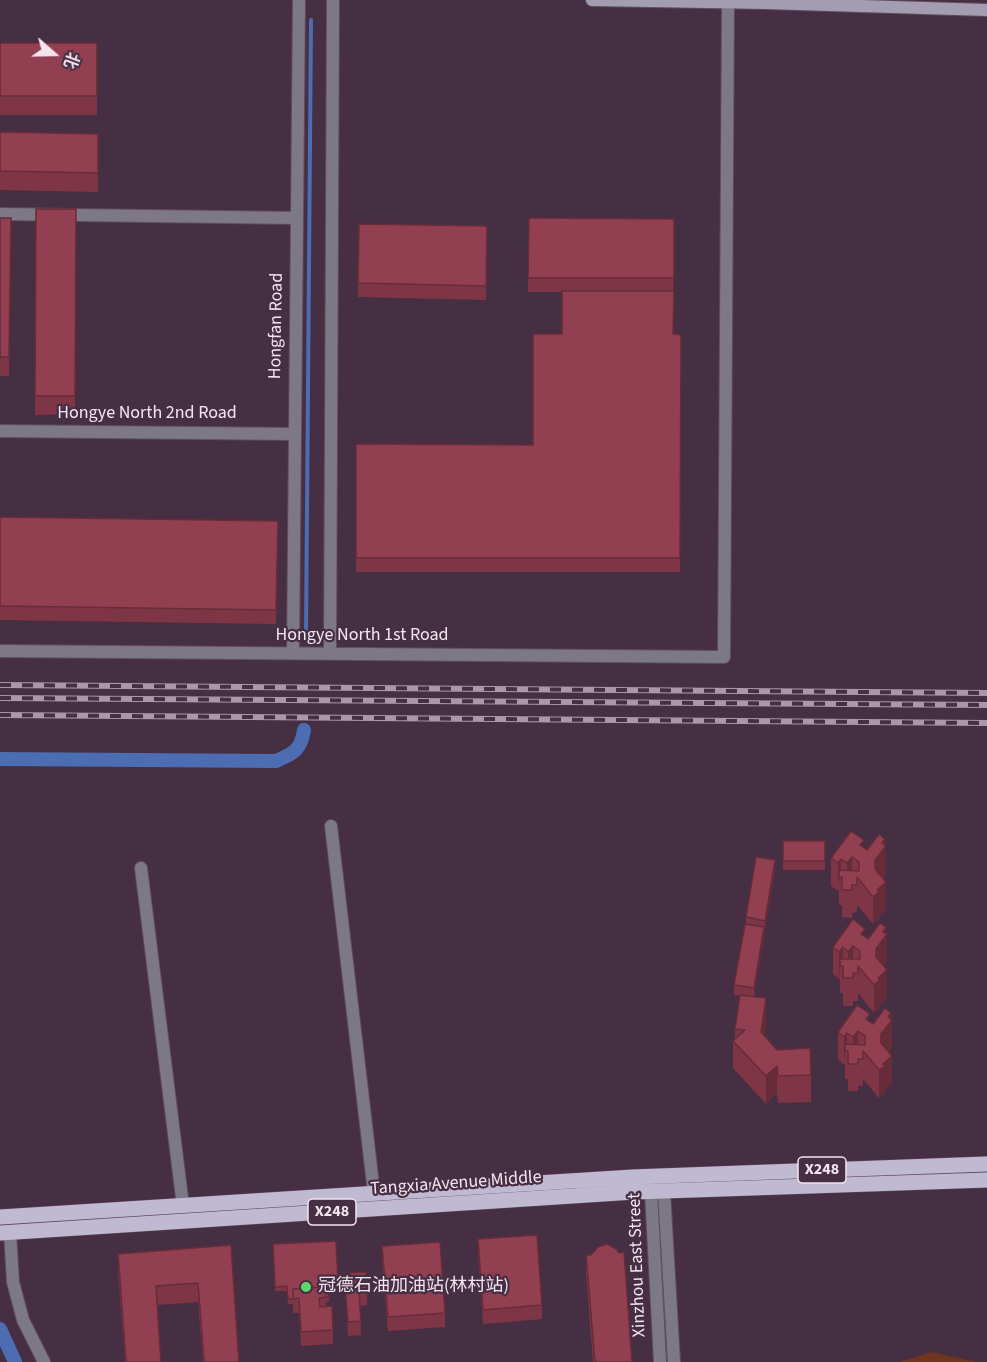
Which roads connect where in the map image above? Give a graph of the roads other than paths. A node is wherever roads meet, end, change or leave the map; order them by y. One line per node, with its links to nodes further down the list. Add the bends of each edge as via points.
1 (299, 0): 7 (street, Hongfan Road)
2 (333, 0): 12 (street)
3 (592, 0): 4 (main road)
4 (728, 2): 5 (main road); 12 (street, Hongye North 1st Road, via 724,657)
5 (987, 10)
6 (0, 214): 7 (street)
7 (297, 218): 9 (street, Hongfan Road)
8 (0, 431): 9 (street, Hongye North 2nd Road)
9 (294, 434): 11 (street, Hongfan Road)
10 (0, 651): 11 (street, Hongye North 1st Road)
11 (293, 653): 12 (street, Hongye North 1st Road)
12 (330, 654)
13 (331, 826): 19 (street)
14 (141, 868): 20 (street)
15 (987, 1164): 16 (main road, X248)
16 (657, 1176): 18 (street, Xinzhou East Street); 19 (main road, Tangxia Avenue Middle / X248)
17 (987, 1180): 18 (main road, X248)
18 (657, 1191): 22 (main road, Tangxia Avenue Middle / X248); 24 (street, Xinzhou East Street); 25 (street, Xinzhou East Street)
19 (374, 1193): 20 (main road, Tangxia Avenue Middle / X248)
20 (183, 1206): 21 (main road, Tangxia Avenue Middle / X248)
21 (0, 1217)
22 (5, 1233): 23 (street, via 23,1320)
23 (44, 1362)
24 (660, 1362)
25 (674, 1362)

